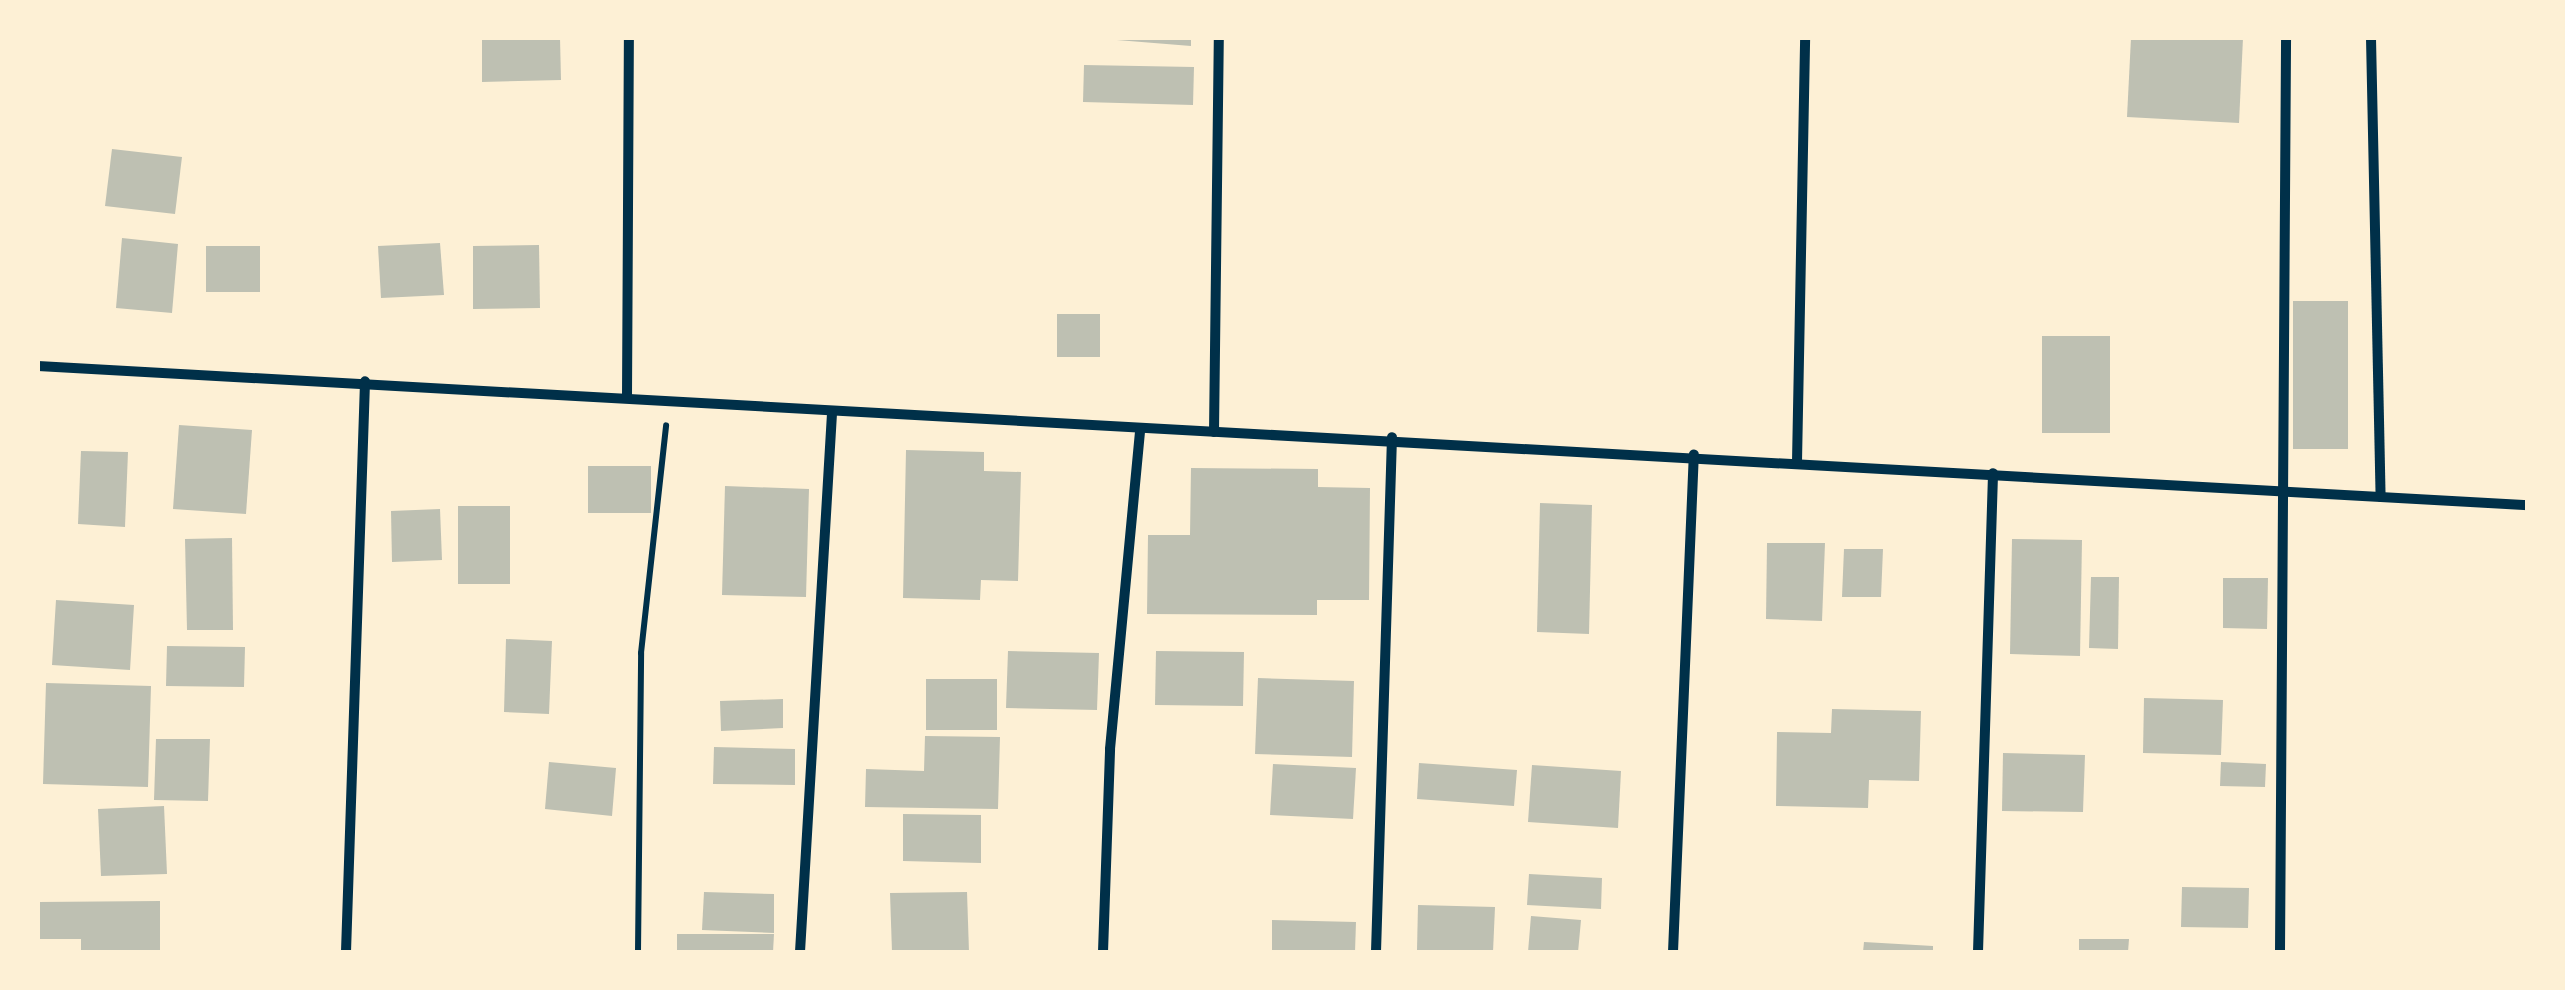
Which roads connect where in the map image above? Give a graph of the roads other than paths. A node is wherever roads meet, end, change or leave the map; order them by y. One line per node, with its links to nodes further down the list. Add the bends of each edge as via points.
1 (629, 38): 8 (street)
2 (1219, 38): 11 (street)
3 (1805, 38): 14 (street)
4 (2286, 38): 16 (street, via 2280,133)
5 (2372, 38): 17 (street)
6 (38, 366): 7 (street)
7 (365, 381): 8 (street); 19 (street)
8 (627, 398): 9 (street)
9 (832, 413): 10 (street); 20 (street)
10 (1140, 429): 11 (street); 21 (street, via 1110,749)
11 (1214, 432): 12 (street)
12 (1392, 437): 13 (street); 22 (street)
13 (1694, 454): 14 (street); 23 (street)
14 (1797, 462): 15 (street)
15 (1992, 474): 16 (street); 24 (street)
16 (2284, 493): 17 (street); 25 (street)
17 (2381, 497): 18 (street)
18 (2528, 505)
19 (346, 952)
20 (800, 952)
21 (1103, 952)
22 (1376, 952)
23 (1673, 952)
24 (1978, 952)
25 (2280, 952)

